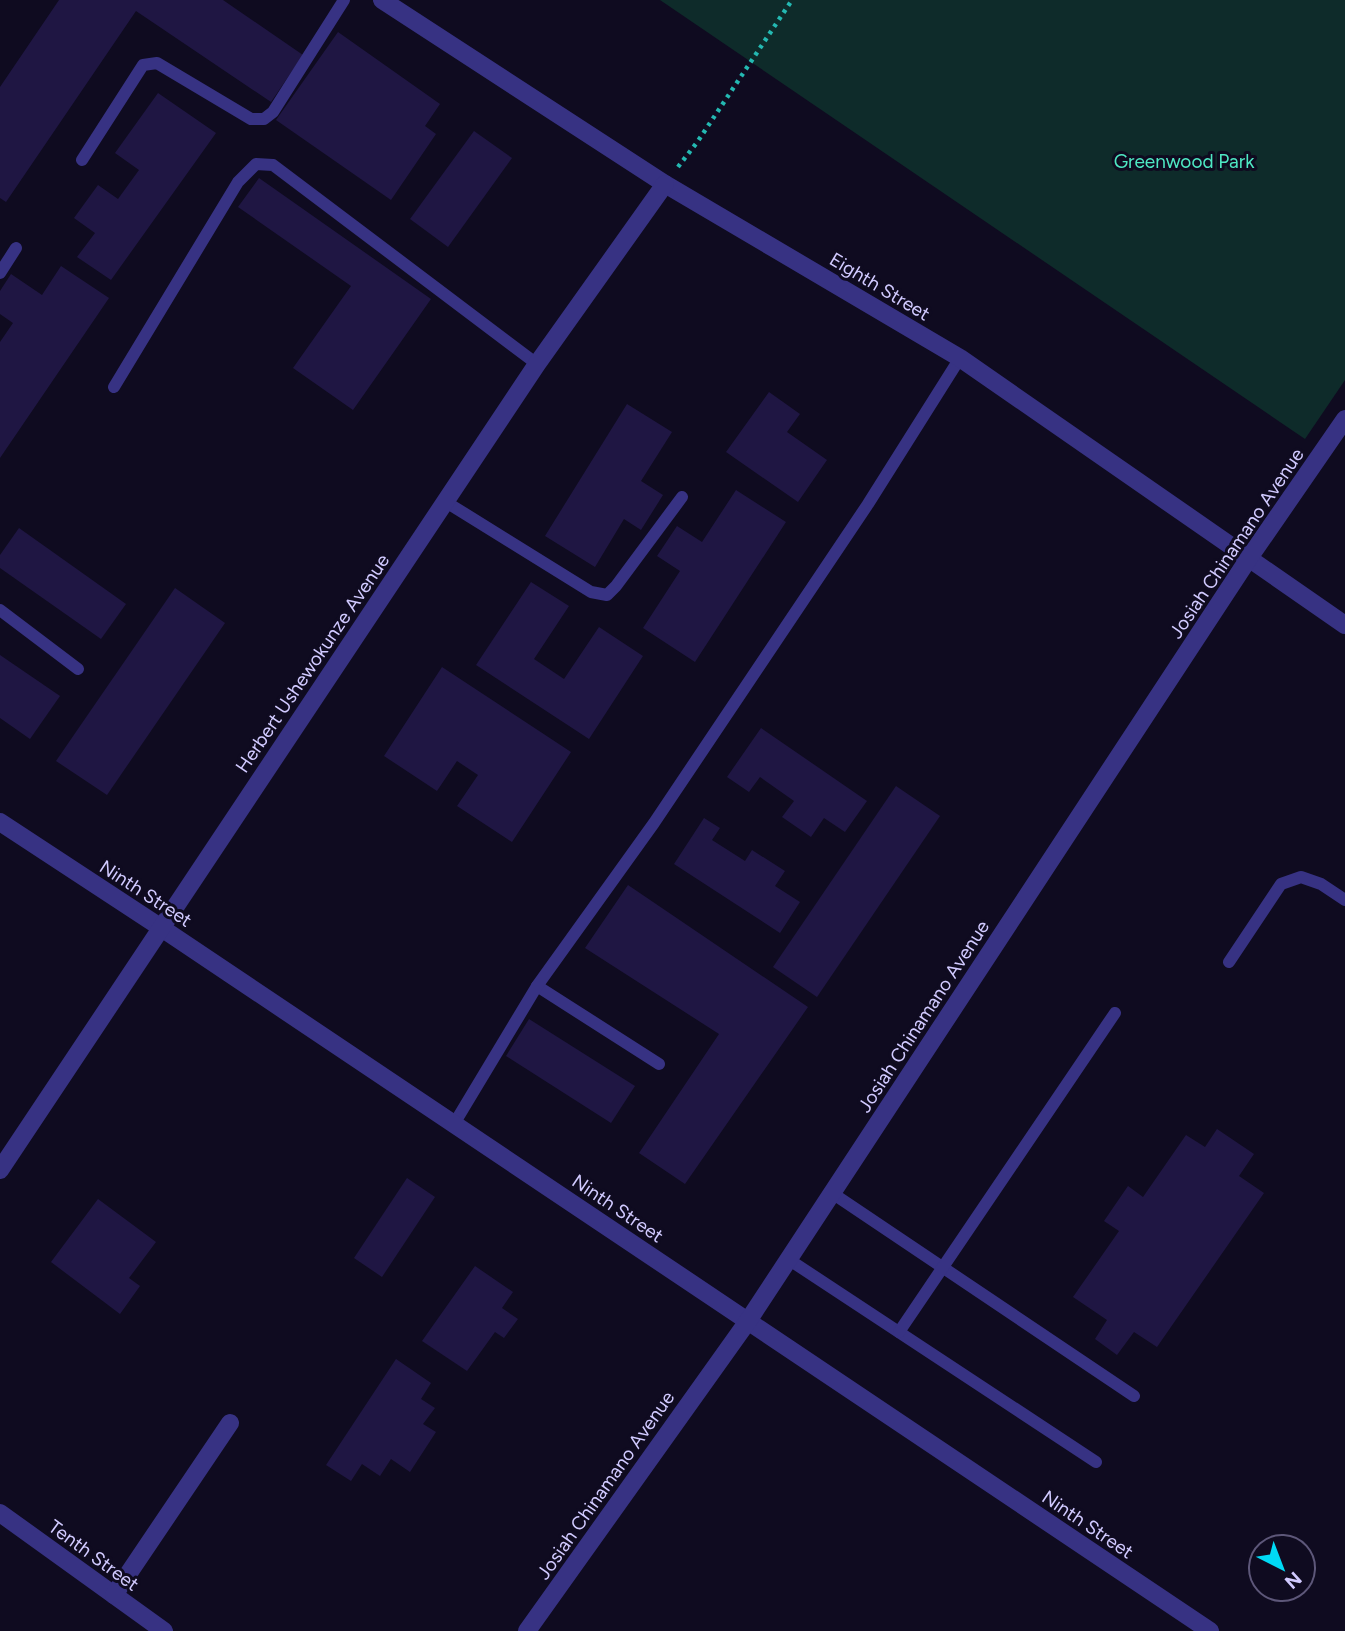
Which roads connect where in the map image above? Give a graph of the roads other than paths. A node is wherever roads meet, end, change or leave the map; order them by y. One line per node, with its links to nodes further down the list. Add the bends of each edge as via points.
1 (344, 0): 3 (lane, via 273,113 264,119 251,119 157,63 143,65)
2 (382, 0): 4 (street, Eighth Street)
3 (82, 160)
4 (665, 184): 7 (street, Eighth Street); 8 (street, Herbert Ushewokunze Avenue)
5 (16, 248): 6 (lane)
6 (0, 273)
7 (960, 358): 13 (street, Eighth Street); 21 (lane, via 662,812)
8 (537, 364): 9 (lane, via 273,165 256,164 238,182); 12 (street, Herbert Ushewokunze Avenue)
9 (114, 387)
10 (1345, 419): 13 (street, Josiah Chinamano Avenue)
11 (682, 497): 12 (lane, via 607,595 591,592)
12 (446, 502): 19 (street, Herbert Ushewokunze Avenue)
13 (1249, 558): 15 (street, Eighth Street); 26 (street, Josiah Chinamano Avenue)
14 (0, 610): 16 (lane)
15 (1345, 625)
16 (78, 669)
17 (0, 822): 19 (street, Ninth Street)
18 (1345, 900): 20 (lane, via 1301,877 1281,884)
19 (160, 927): 24 (street, Ninth Street); 25 (street, Herbert Ushewokunze Avenue)
20 (1229, 962)
21 (537, 986): 23 (lane); 24 (lane)
22 (1115, 1013): 28 (lane)
23 (659, 1064)
24 (454, 1124): 29 (street, Ninth Street)
25 (0, 1170)
26 (832, 1193): 27 (street, Josiah Chinamano Avenue); 28 (lane)
27 (789, 1259): 29 (street, Josiah Chinamano Avenue); 30 (lane)
28 (941, 1267): 30 (lane); 31 (lane)
29 (748, 1321): 37 (street, Josiah Chinamano Avenue); 38 (street, Ninth Street)
30 (899, 1332): 33 (lane)
31 (1134, 1396)
32 (230, 1423): 35 (street)
33 (1096, 1462)
34 (0, 1513): 35 (street, Tenth Street)
35 (114, 1595): 36 (street, Tenth Street)
36 (164, 1631)
37 (527, 1631)
38 (1210, 1631)

